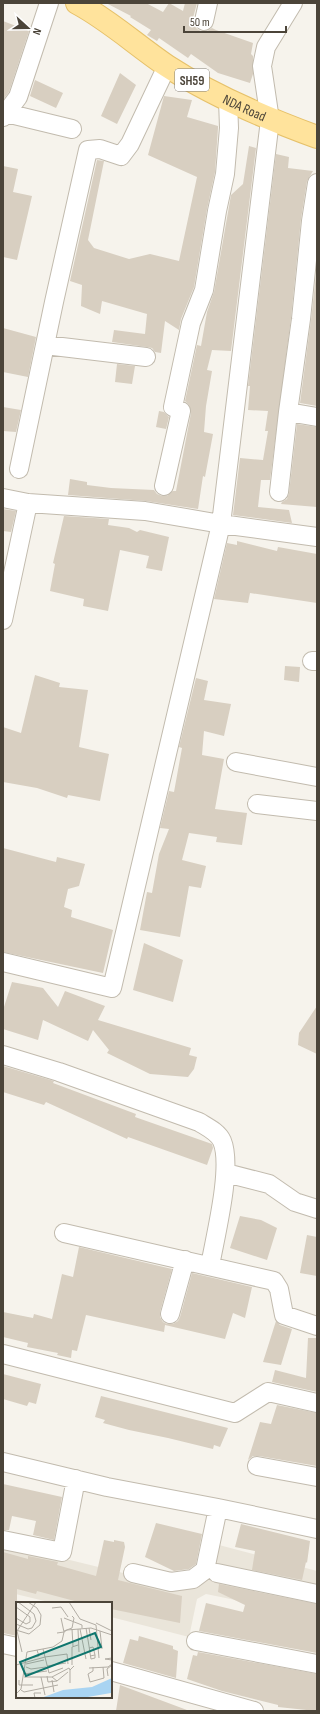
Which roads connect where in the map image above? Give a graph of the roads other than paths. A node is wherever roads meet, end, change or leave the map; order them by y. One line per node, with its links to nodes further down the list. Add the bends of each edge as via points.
1 (49, 3): 8 (street, via 18,97)
2 (208, 3): 5 (street)
3 (293, 3): 9 (street, via 266,46 262,66)
4 (88, 6): 6 (main road, NDA Road / SH59)
5 (204, 21)
6 (167, 66): 7 (main road, NDA Road / SH59); 13 (street, via 130,144 121,156 100,149 88,150)
7 (228, 100): 9 (main road, NDA Road / SH59); 18 (street, via 229,128 225,174 204,290 191,323 173,407 181,411)
8 (5, 115): 10 (street)
9 (270, 120): 11 (main road, NDA Road / SH59); 22 (street)
10 (72, 129)
11 (317, 137)
12 (317, 183): 15 (street)
13 (45, 345): 14 (street); 17 (street)
14 (146, 357)
15 (288, 412): 16 (street); 19 (street)
16 (317, 417)
17 (18, 469)
18 (164, 486)
19 (278, 492)
20 (3, 498): 21 (street)
21 (28, 503): 22 (street, via 145,511); 24 (street)
22 (221, 524): 23 (street); 29 (street, via 112,988)
23 (317, 537)
24 (3, 616)
25 (236, 762): 26 (street)
26 (317, 777)
27 (257, 804): 28 (street)
28 (317, 811)
29 (3, 962)
30 (3, 1055): 31 (street, via 59,1072 198,1122 212,1130 222,1142)
31 (226, 1173): 32 (street, via 269,1184 295,1202); 35 (street)
32 (317, 1209)
33 (64, 1233): 34 (street)
34 (185, 1260): 35 (street); 36 (street)
35 (210, 1266): 37 (street, via 274,1281 279,1289 284,1315)
36 (170, 1314)
37 (317, 1326)
38 (3, 1354): 39 (street, via 235,1413 268,1392)
39 (317, 1403)
40 (3, 1462): 43 (street)
41 (257, 1466): 42 (street)
42 (317, 1477)
43 (76, 1479): 44 (street); 46 (street, via 62,1552)
44 (218, 1508): 45 (street); 47 (street, via 205,1570 193,1579 171,1582)
45 (317, 1529)
46 (3, 1540)
47 (133, 1572)
48 (217, 1573): 49 (street)
49 (317, 1594)
50 (196, 1641): 53 (street)
51 (3, 1644): 52 (street)
52 (16, 1648)
53 (317, 1664)
54 (112, 1671): 55 (street)
55 (254, 1711)

